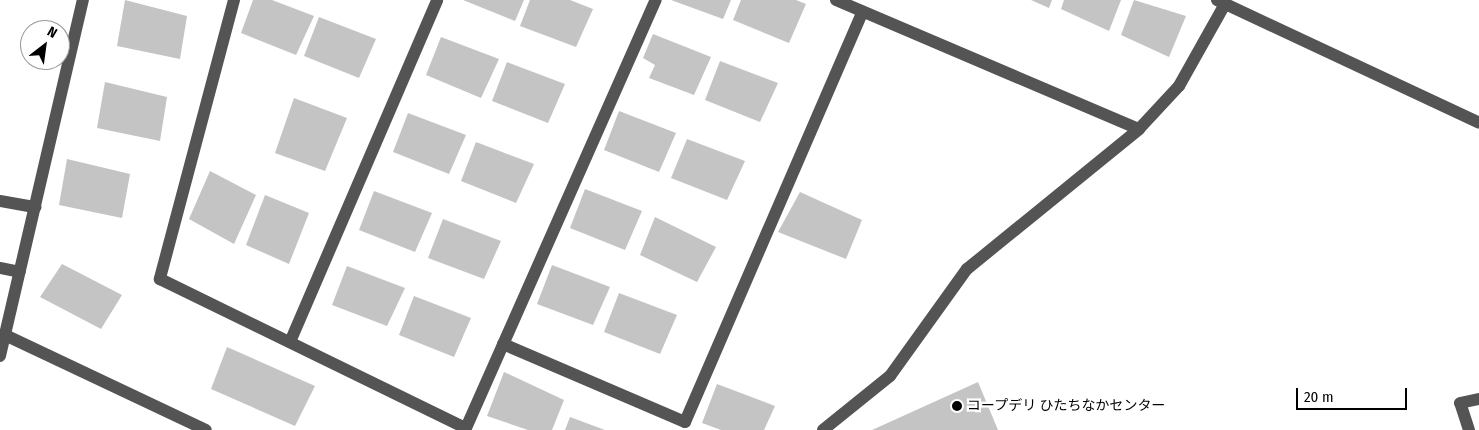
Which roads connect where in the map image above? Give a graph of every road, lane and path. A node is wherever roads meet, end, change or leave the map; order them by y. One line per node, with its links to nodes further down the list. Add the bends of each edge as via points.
1 (83, 0): 11 (street)
2 (234, 0): 15 (street, via 160,278)
3 (437, 0): 15 (street)
4 (656, 0): 16 (street)
5 (836, 0): 7 (street)
6 (1221, 2): 8 (street); 9 (street, via 1179,86)
7 (862, 12): 9 (street); 16 (street, via 684,422)
8 (1479, 123)
9 (1139, 129): 20 (street, via 967,270 890,376)
10 (0, 201): 11 (street)
11 (35, 207): 13 (street)
12 (0, 268): 13 (street)
13 (20, 272): 14 (street)
14 (5, 335): 17 (street); 19 (street)
15 (290, 342): 16 (street, via 466,428)
16 (503, 344)
17 (0, 356)
18 (1479, 400): 21 (street, via 1460,403)
19 (206, 430)
20 (823, 430)
21 (1469, 430)

